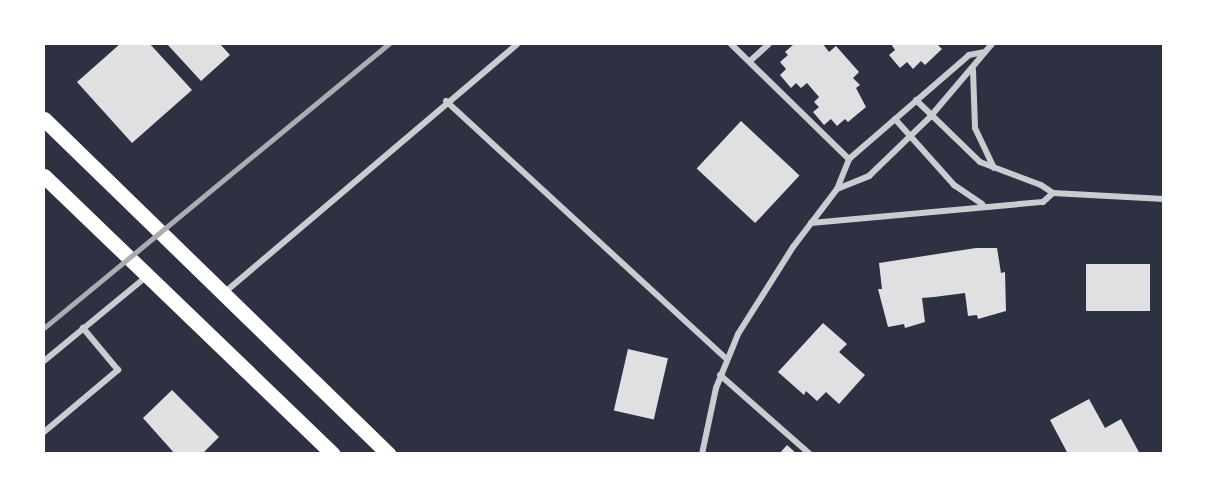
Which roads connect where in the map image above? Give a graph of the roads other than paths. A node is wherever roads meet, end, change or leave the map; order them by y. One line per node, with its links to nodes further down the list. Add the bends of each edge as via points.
1 (517, 44): 9 (street)
2 (731, 44): 6 (street)
3 (769, 44): 6 (street)
4 (992, 44): 5 (street)
5 (984, 52): 7 (street); 8 (street, via 969,55)
6 (750, 61): 14 (street)
7 (973, 70): 10 (street); 15 (street, via 975,128 983,152)
8 (916, 100): 10 (street); 12 (street)
9 (446, 101): 23 (street); 25 (street)
10 (930, 117): 13 (street); 15 (street, via 965,151)
11 (44, 119): 23 (main road)
12 (895, 119): 13 (street); 14 (street)
13 (910, 136): 17 (street, via 869,176); 20 (street, via 954,184)
14 (849, 159): 17 (street)
15 (996, 171): 18 (street, via 1041,185)
16 (44, 176): 22 (main road)
17 (837, 189): 21 (street)
18 (1053, 193): 19 (street); 20 (street, via 1043,202)
19 (1164, 199)
20 (984, 204): 21 (street)
21 (811, 222): 25 (street, via 763,292)
22 (148, 276): 24 (street); 29 (main road)
23 (222, 295): 30 (main road)
24 (84, 328): 26 (street); 28 (street, via 118,370)
25 (727, 358): 27 (street)
26 (44, 361)
27 (720, 375): 31 (street); 32 (street)
28 (44, 432)
29 (333, 453)
30 (389, 453)
31 (702, 453)
32 (810, 453)

